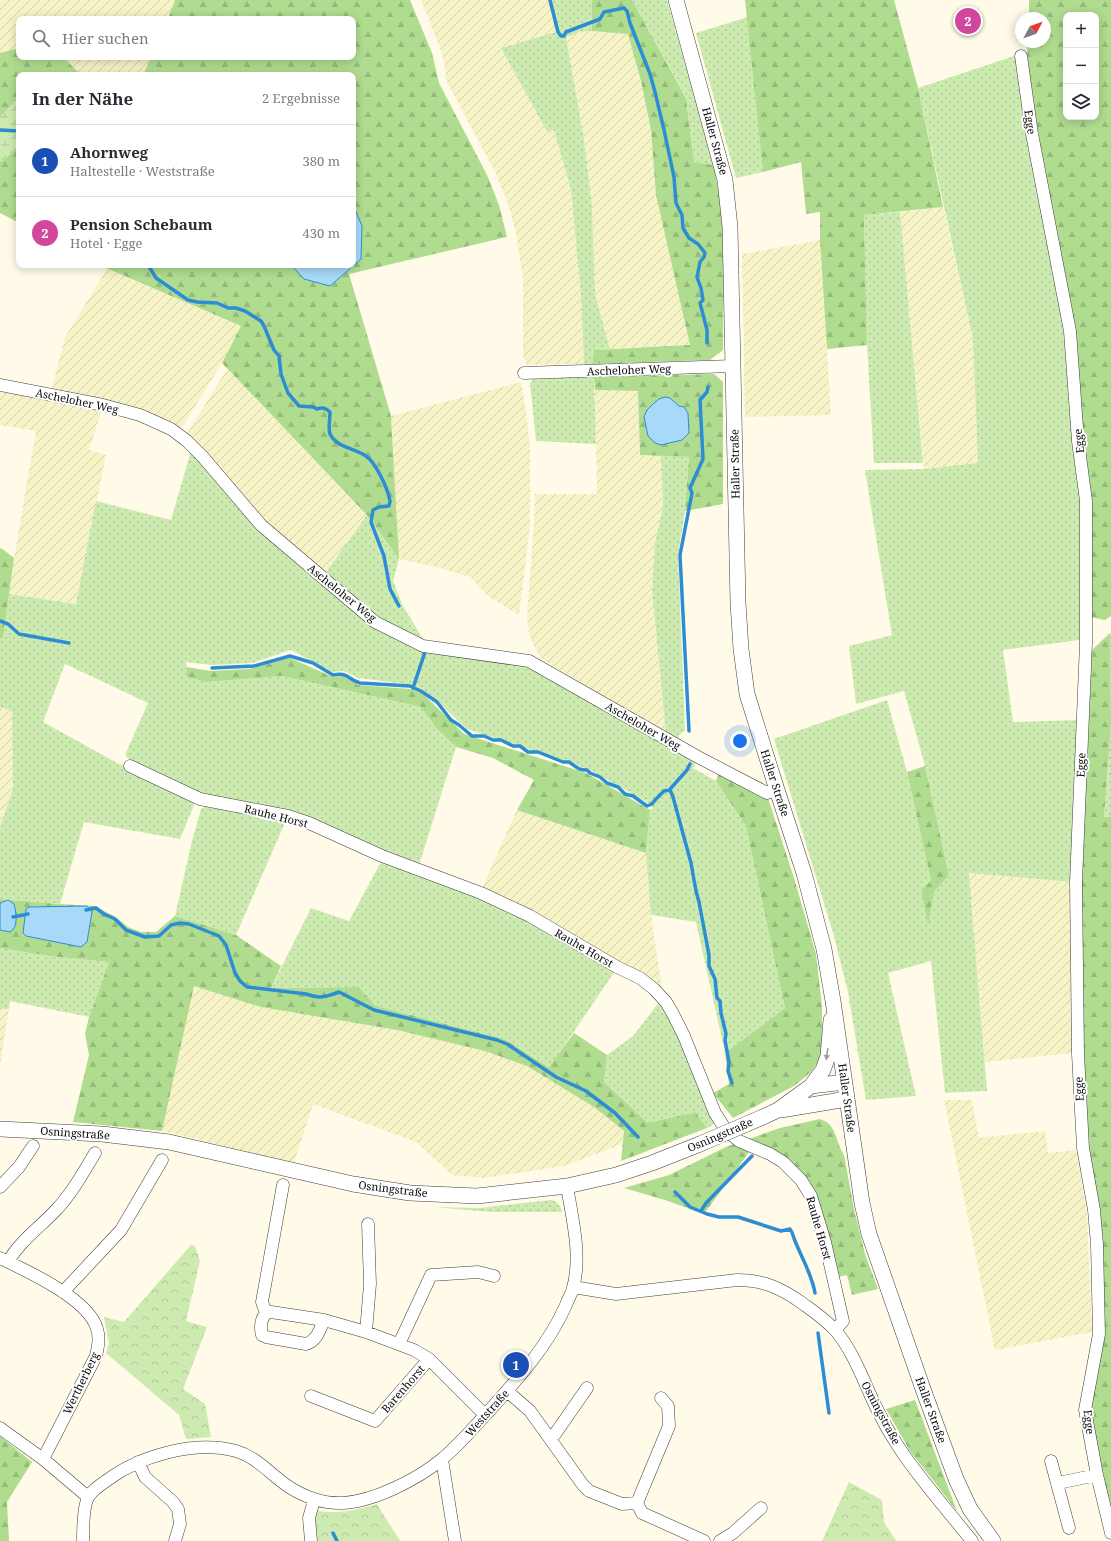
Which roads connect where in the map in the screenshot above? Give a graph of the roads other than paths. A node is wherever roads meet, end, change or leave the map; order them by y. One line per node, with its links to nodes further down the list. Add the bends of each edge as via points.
1 (676, 0): 3 (street, Haller Straße, via 725,180 730,227)
2 (1021, 56): 42 (street, Egge, via 1032,134 1070,331 1078,441 1086,501 1086,643 1076,882 1078,1039 1083,1148 1097,1244 1099,1334 1085,1410)
3 (733, 366): 4 (street, Ascheloher Weg); 7 (street, Haller Straße, via 741,649 747,694)
4 (524, 373)
5 (0, 385): 7 (street, Ascheloher Weg, via 103,405 140,415 171,429 188,441 261,525 375,622 423,646 529,661 698,758 767,793)
6 (130, 766): 27 (street, Rauhe Horst, via 200,799 288,816 382,856 481,892 530,916 640,978 666,1002 674,1014 715,1113 726,1130 739,1141 783,1162 801,1180 811,1196 825,1242 843,1321)
7 (777, 790): 8 (street, Haller Straße, via 804,873 824,949)
8 (833, 1001): 9 (street, Haller Straße); 10 (street, Osningstraße, one-way to 10, via 828,1056 823,1070)
9 (845, 1082): 10 (street, Osningstraße); 11 (street, Haller Straße)
10 (811, 1086): 12 (street, Osningstraße)
11 (847, 1099): 12 (street, Osningstraße); 57 (street, Haller Straße, via 869,1234 956,1479 970,1509)
12 (778, 1110): 18 (street, Osningstraße, bridge, via 652,1163 616,1175)
13 (0, 1129): 18 (street, Osningstraße, via 102,1134 169,1142 353,1184 410,1193 477,1196)
14 (33, 1146): 19 (street)
15 (95, 1153): 21 (street, Wertherberg, via 71,1193)
16 (162, 1160): 24 (street, via 121,1230)
17 (283, 1185): 25 (street, via 262,1302)
18 (567, 1186): 23 (street, Weststraße, via 576,1242)
19 (0, 1188)
20 (368, 1224): 28 (street, via 370,1284)
21 (4, 1260): 24 (street, Wertherberg)
22 (494, 1276): 29 (street, via 478,1272 431,1275)
23 (573, 1287): 27 (street, Osningstraße, via 616,1294 753,1280 781,1289 818,1314); 32 (street, Weststraße, via 558,1324)
24 (63, 1292): 38 (street, Wertherberg, via 85,1309 93,1320 97,1329 98,1347 96,1356)
25 (266, 1313): 26 (street, Barenhorst); 26 (street, via 260,1330 262,1335 306,1344 315,1339)
26 (324, 1320): 28 (street, Barenhorst)
27 (835, 1330): 56 (street, Osningstraße, via 904,1455)
28 (366, 1332): 29 (street, Barenhorst)
29 (399, 1344): 30 (street, Barenhorst)
30 (429, 1359): 33 (street, Barenhorst, via 375,1421); 35 (street, Barenhorst)
31 (587, 1388): 37 (street)
32 (507, 1391): 35 (street, Weststraße); 37 (street, via 530,1411)
33 (311, 1396)
34 (661, 1398): 46 (street, via 668,1406 669,1426)
35 (485, 1414): 39 (street, Weststraße, via 465,1438)
36 (0, 1428): 38 (street)
37 (550, 1438): 46 (street, via 589,1491 622,1504)
38 (43, 1459): 44 (street)
39 (442, 1459): 45 (street, Weststraße, via 421,1474 392,1489 364,1499 342,1503); 53 (street)
40 (1051, 1461): 43 (street)
41 (138, 1462): 44 (street, Weststraße, via 113,1476); 45 (street, Weststraße, via 173,1451 204,1447 236,1451 259,1462 289,1487); 51 (street, via 145,1477 178,1509 180,1524)
42 (1097, 1475): 43 (street); 49 (street, Egge)
43 (1058, 1483): 48 (street)
44 (88, 1497): 50 (street)
45 (314, 1500): 52 (street, via 309,1518)
46 (637, 1503): 54 (street, via 642,1513)
47 (761, 1508): 55 (street)
48 (1069, 1528)
49 (1111, 1534)
50 (83, 1541)
51 (175, 1541)
52 (312, 1541)
53 (455, 1541)
54 (704, 1541)
55 (720, 1541)
56 (972, 1541)
57 (993, 1541)

